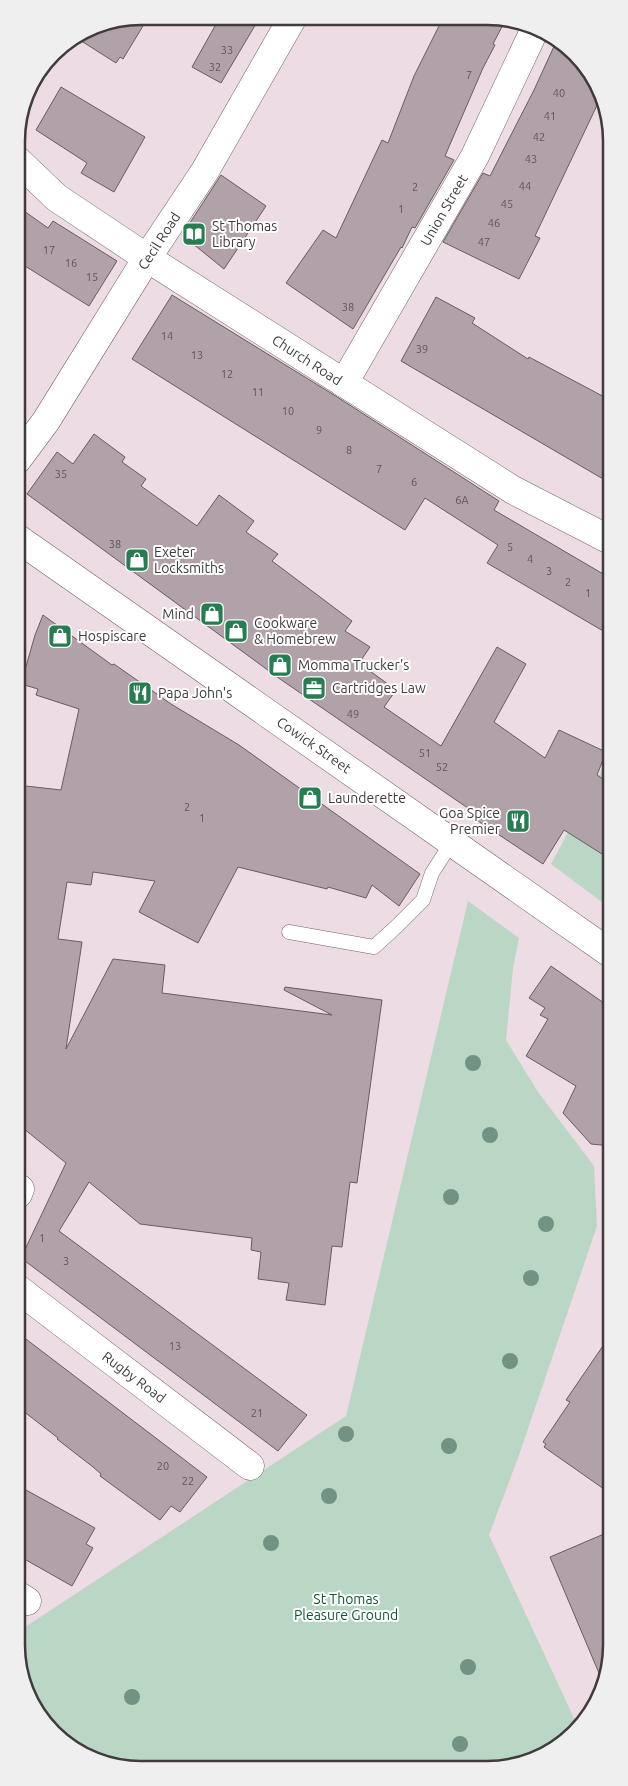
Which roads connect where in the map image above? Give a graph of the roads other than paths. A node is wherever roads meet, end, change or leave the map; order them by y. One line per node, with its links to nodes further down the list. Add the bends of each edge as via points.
1 (288, 25): 4 (street, Cecil Road, via 205,170)
2 (532, 34): 5 (street, Union Street, via 475,156)
3 (25, 168): 4 (street, Church Road, via 57,198)
4 (147, 258): 5 (street, Church Road); 6 (street, Cecil Road, via 46,421)
5 (344, 383): 7 (street, Church Road, via 513,490)
6 (25, 449)
7 (603, 536)
8 (25, 544): 9 (street, Cowick Street)
9 (452, 842): 10 (lane, via 432,873 422,900 374,946); 11 (street, Cowick Street)
10 (289, 932)
11 (603, 948)
12 (25, 1294): 13 (street, Rugby Road)
13 (250, 1466)

